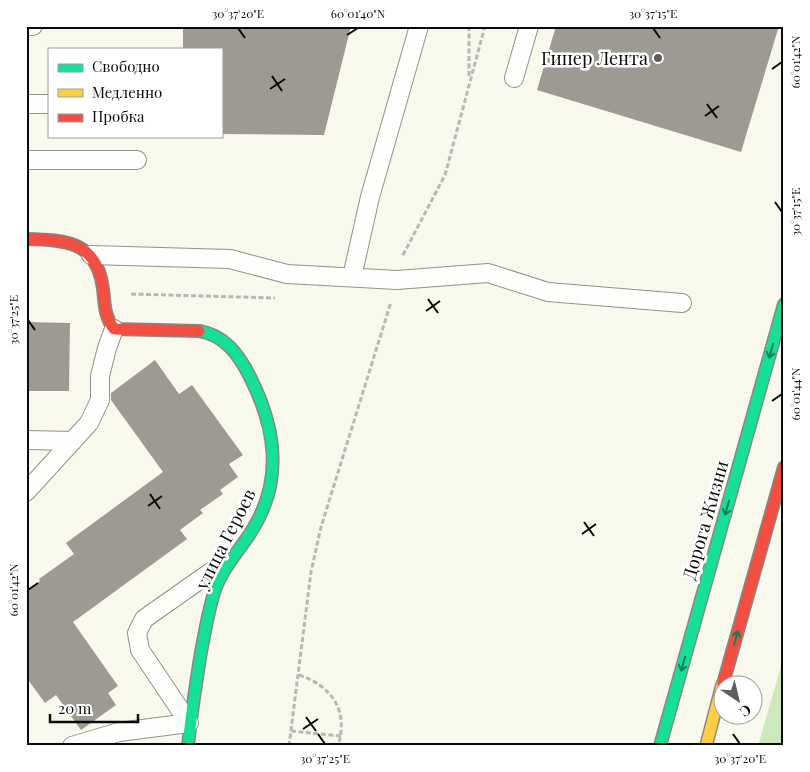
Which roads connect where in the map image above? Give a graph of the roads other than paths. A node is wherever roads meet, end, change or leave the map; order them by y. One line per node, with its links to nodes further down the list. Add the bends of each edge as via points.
1 (26, 26): 2 (lane)
2 (33, 26)
3 (419, 26): 12 (lane, via 370,197)
4 (529, 26): 5 (lane)
5 (514, 78)
6 (26, 104): 7 (lane)
7 (48, 104)
8 (26, 160): 9 (lane)
9 (136, 160)
10 (26, 239): 11 (main road, via 60,240 79,245)
11 (91, 256): 12 (lane, via 230,259 287,274); 15 (main road, via 100,270 106,320)
12 (352, 277): 13 (lane, via 397,280 488,273 548,292)
13 (682, 304)
14 (784, 304): 26 (main road, Дорога Жизни, one-way to 26)
15 (114, 329): 17 (lane, via 100,376 100,400 89,423); 20 (main road, улица Героев, via 199,330 217,336 232,349 250,376 270,425 274,457 270,491 257,522)
16 (26, 440): 17 (lane)
17 (73, 441): 19 (lane)
18 (784, 467): 21 (main road, one-way to 18)
19 (26, 492)
20 (233, 556): 22 (main road, улица Героев, via 216,588 207,620); 22 (lane, via 144,620 137,633 140,650)
21 (726, 674)
22 (189, 723): 24 (lane, via 119,732); 25 (main road, улица Героев)
23 (712, 724): 27 (main road)
24 (72, 746)
25 (188, 746)
26 (660, 746)
27 (706, 746)

